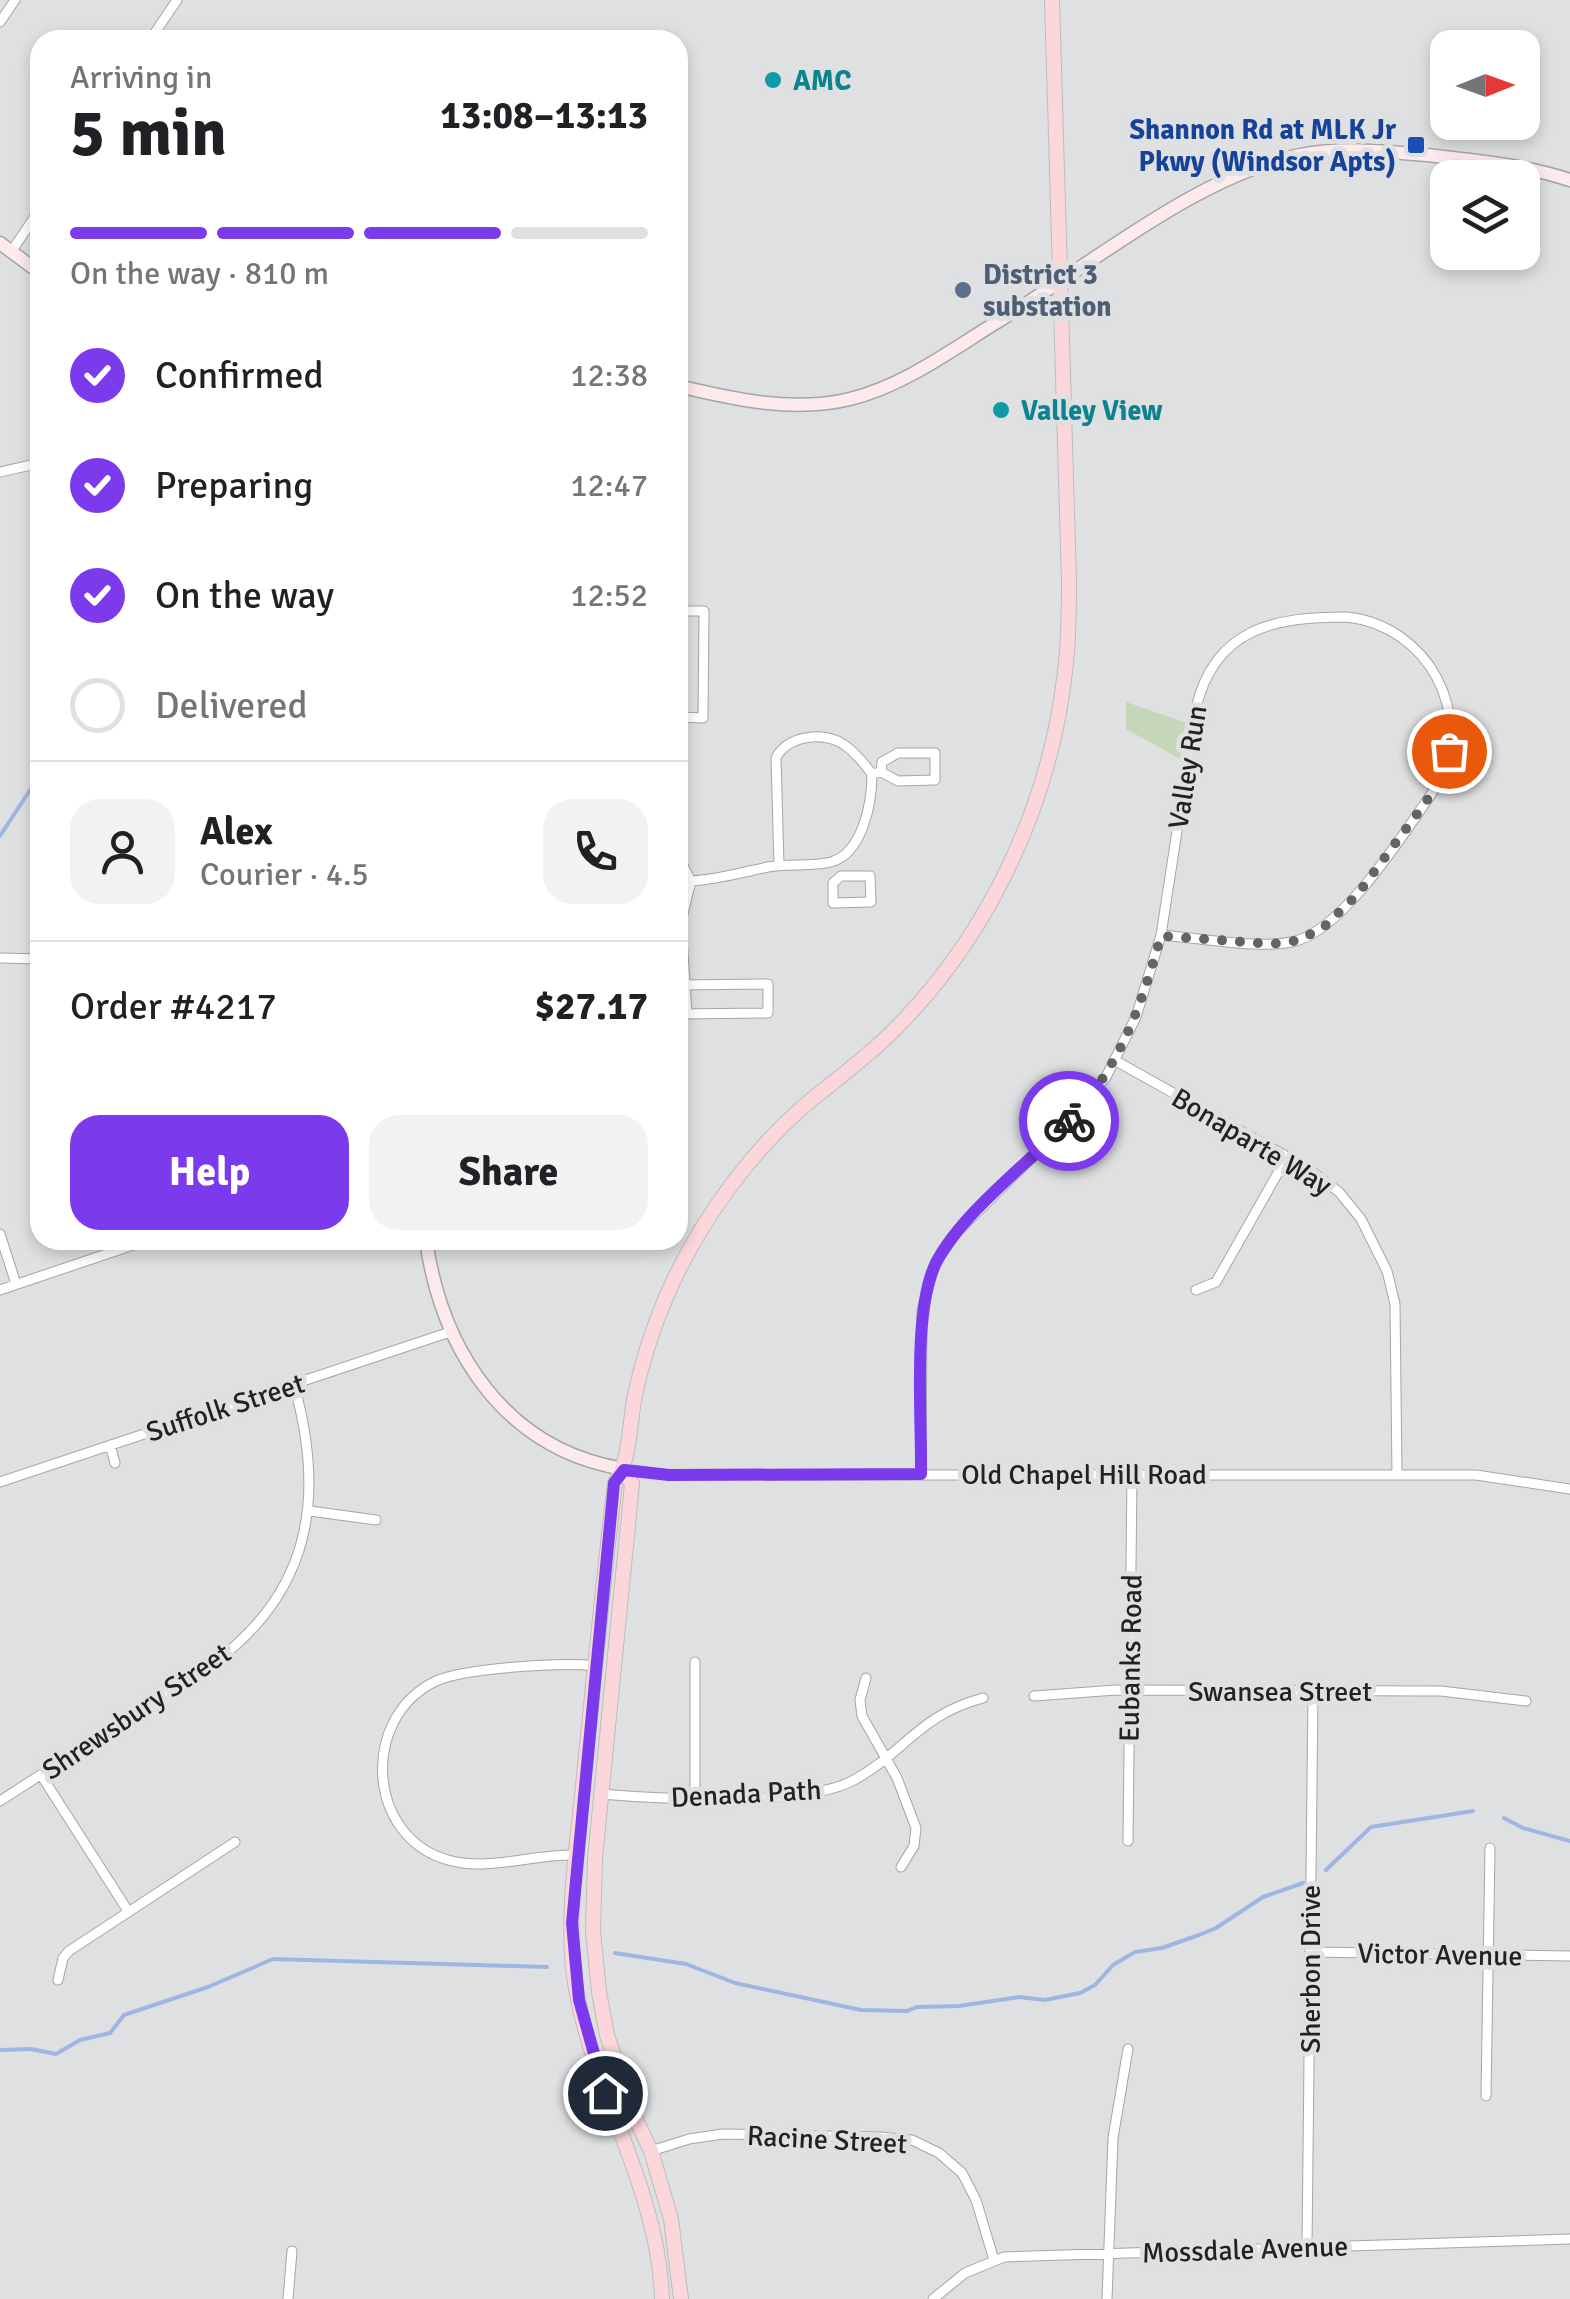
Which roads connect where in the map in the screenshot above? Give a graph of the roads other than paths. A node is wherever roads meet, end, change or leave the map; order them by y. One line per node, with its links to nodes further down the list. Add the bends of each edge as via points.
1 (16, 0): 4 (street)
2 (177, 0): 5 (street)
3 (1052, 0): 10 (main road)
4 (0, 22)
5 (157, 30)
6 (1570, 180): 10 (street, via 1396,152 1303,154 1215,187)
7 (30, 220): 8 (street)
8 (6, 248): 9 (street)
9 (30, 265)
10 (1062, 279): 11 (street, via 905,377 851,399 766,404); 40 (main road, via 1068,628 1059,708 1032,813 978,923 939,979 885,1038 768,1143 704,1225 659,1314 635,1395)
11 (688, 388)
12 (30, 465): 13 (street)
13 (0, 472)
14 (688, 611): 15 (street, via 704,610 703,718)
15 (688, 717)
16 (876, 773): 16 (street, via 898,781 935,780 935,752 898,753); 17 (street, via 862,826); 18 (street, via 829,738 785,745 776,758)
17 (835, 860): 18 (street); 20 (street)
18 (779, 865): 21 (street)
19 (688, 875): 21 (street)
20 (840, 876): 20 (street, via 832,883 833,902 870,902 870,876)
21 (691, 881): 22 (street)
22 (688, 892)
23 (1161, 936): 23 (street, Valley Run, via 1290,942 1325,926 1357,895 1436,787 1449,751 1446,696 1413,646 1370,620 1303,617 1257,628 1224,654 1200,690); 28 (street, Valley Run)
24 (0, 958): 25 (street)
25 (30, 959)
26 (688, 985): 27 (street, via 768,984 768,1013)
27 (688, 1014)
28 (1116, 1060): 29 (street, Bonaparte Way); 41 (street, Valley Run, via 1090,1097 957,1232 936,1263 922,1311)
29 (1287, 1157): 35 (street, via 1216,1282); 43 (street, Bonaparte Way, via 1339,1192 1388,1271 1396,1332)
30 (0, 1234): 33 (street)
31 (118, 1250): 33 (street)
32 (428, 1250): 36 (street, Old Chapel Hill Road)
33 (16, 1284): 34 (street)
34 (0, 1290)
35 (1196, 1290)
36 (450, 1332): 37 (street, Suffolk Street); 40 (street, Old Chapel Hill Road, via 483,1386 525,1427 568,1454)
37 (294, 1386): 38 (street, Suffolk Street); 46 (street, Shrewsbury Street, via 308,1454)
38 (110, 1445): 39 (street); 44 (street, Suffolk Street)
39 (116, 1464)
40 (624, 1470): 41 (street, Old Chapel Hill Road); 49 (main road, via 614,1483); 58 (main road, via 632,1484)
41 (921, 1474): 42 (street, Old Chapel Hill Road)
42 (1132, 1474): 43 (street, Old Chapel Hill Road); 51 (street, Eubanks Road)
43 (1397, 1474): 45 (street, Old Chapel Hill Road, via 1476,1475)
44 (0, 1482)
45 (1570, 1489)
46 (310, 1511): 47 (street); 57 (street, Shrewsbury Street, via 288,1580 245,1638)
47 (376, 1520)
48 (695, 1662): 59 (street)
49 (595, 1666): 64 (main road); 64 (street, via 466,1673 436,1682 402,1708 383,1757 382,1784 392,1814 410,1839 437,1857 476,1864)
50 (866, 1678): 56 (street, via 862,1716)
51 (1130, 1690): 52 (street, Swansea Street); 53 (street, Swansea Street); 61 (street, Eubanks Road)
52 (1313, 1690): 55 (street, Swansea Street); 67 (street, Sherbon Drive)
53 (1034, 1696)
54 (982, 1698): 56 (street, Denada Path, via 928,1721)
55 (1526, 1700)
56 (886, 1758): 59 (street, Denada Path, via 841,1786 811,1794); 65 (street, via 916,1828)
57 (41, 1776): 60 (street, Shrewsbury Street); 66 (street)
58 (602, 1794): 59 (street, Denada Path); 73 (main road, via 594,1877 598,1992 614,2063)
59 (695, 1797)
60 (0, 1801)
61 (1128, 1841)
62 (236, 1842): 66 (street)
63 (1490, 1848): 68 (street)
64 (577, 1855): 80 (main road, via 574,1975 584,2026 656,2243)
65 (901, 1867)
66 (128, 1912): 70 (street, via 69,1951)
67 (1310, 1952): 68 (street, Victor Avenue); 75 (street, Sherbon Drive)
68 (1489, 1956): 69 (street, Victor Avenue); 72 (street)
69 (1570, 1956)
70 (58, 1980)
71 (1128, 2049): 77 (street, via 1113,2138)
72 (1486, 2096)
73 (651, 2151): 78 (street, Racine Street, via 722,2134 912,2140 962,2173); 81 (main road, via 676,2242)
74 (1570, 2239): 75 (street, Mossdale Avenue)
75 (1307, 2247): 77 (street, Mossdale Avenue)
76 (292, 2251): 79 (street)
77 (1110, 2253): 78 (street, Mossdale Avenue); 83 (street)
78 (994, 2260): 82 (street, Mossdale Avenue, via 965,2272)
79 (288, 2299)
80 (662, 2299)
81 (681, 2299)
82 (933, 2299)
83 (1107, 2299)

